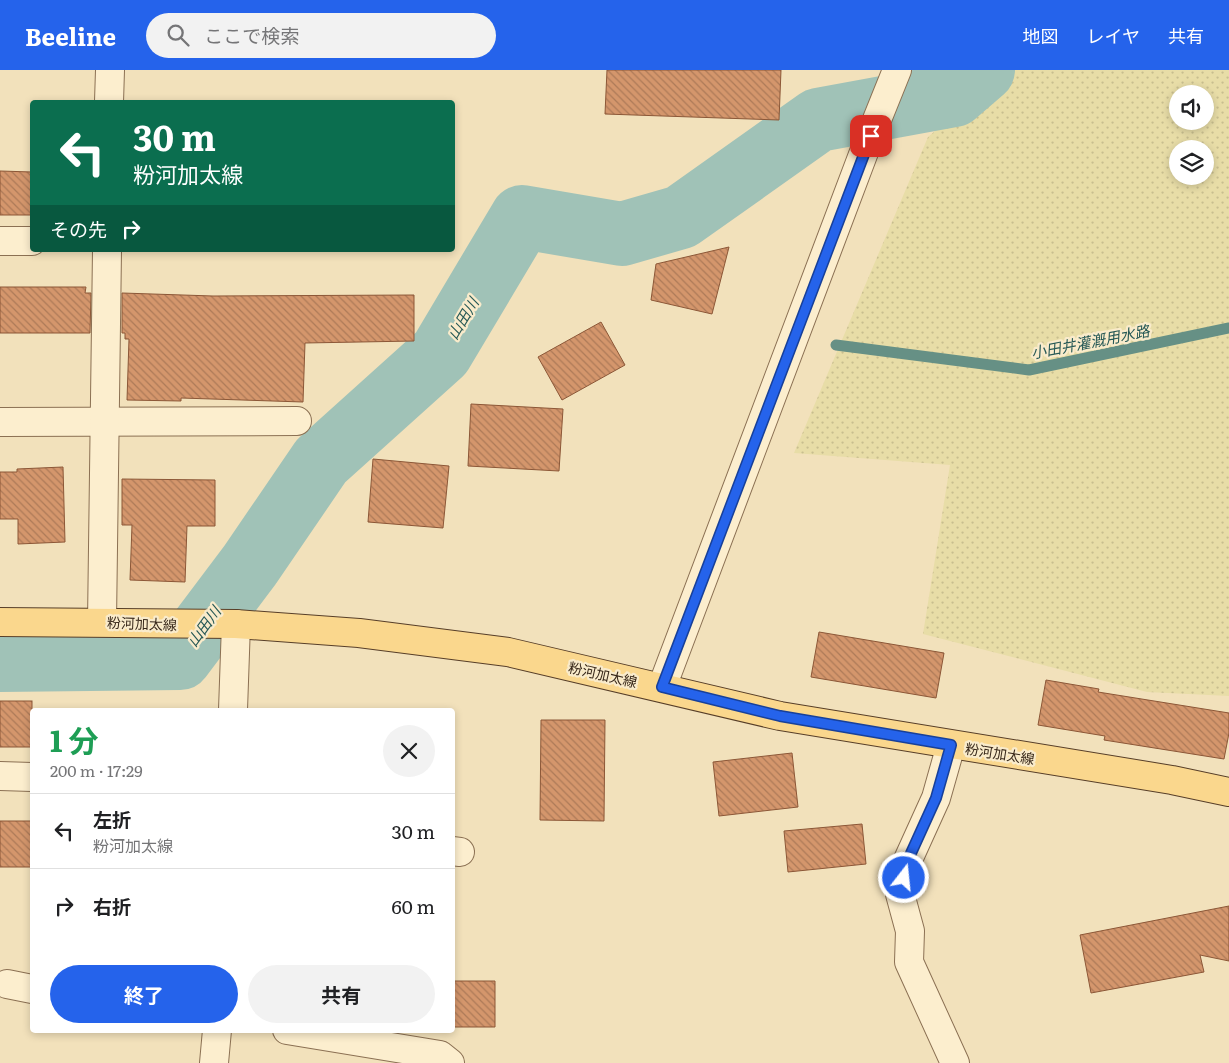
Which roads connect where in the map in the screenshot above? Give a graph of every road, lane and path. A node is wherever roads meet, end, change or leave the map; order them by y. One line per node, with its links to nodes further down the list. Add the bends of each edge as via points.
1 (110, 70): 3 (street)
2 (894, 78): 13 (street)
3 (109, 100)
4 (0, 241): 5 (street)
5 (30, 241)
6 (107, 252): 9 (street)
7 (297, 421): 9 (street)
8 (0, 422): 9 (street)
9 (105, 422): 11 (street)
10 (0, 622): 11 (main road, 粉河加太線)
11 (102, 622): 12 (main road, 粉河加太線)
12 (236, 624): 13 (main road, 粉河加太線, via 359,633 508,652); 14 (street)
13 (662, 687): 15 (main road, 粉河加太線, via 780,716)
14 (232, 708)
15 (951, 745): 18 (main road, 粉河加太線); 23 (street, via 936,798 907,862 900,894 910,931 909,962)
16 (0, 776): 17 (street)
17 (30, 777)
18 (1229, 792)
19 (216, 1033): 21 (street)
20 (306, 1033): 22 (street, via 440,1054)
21 (214, 1063)
22 (450, 1063)
23 (955, 1063)

